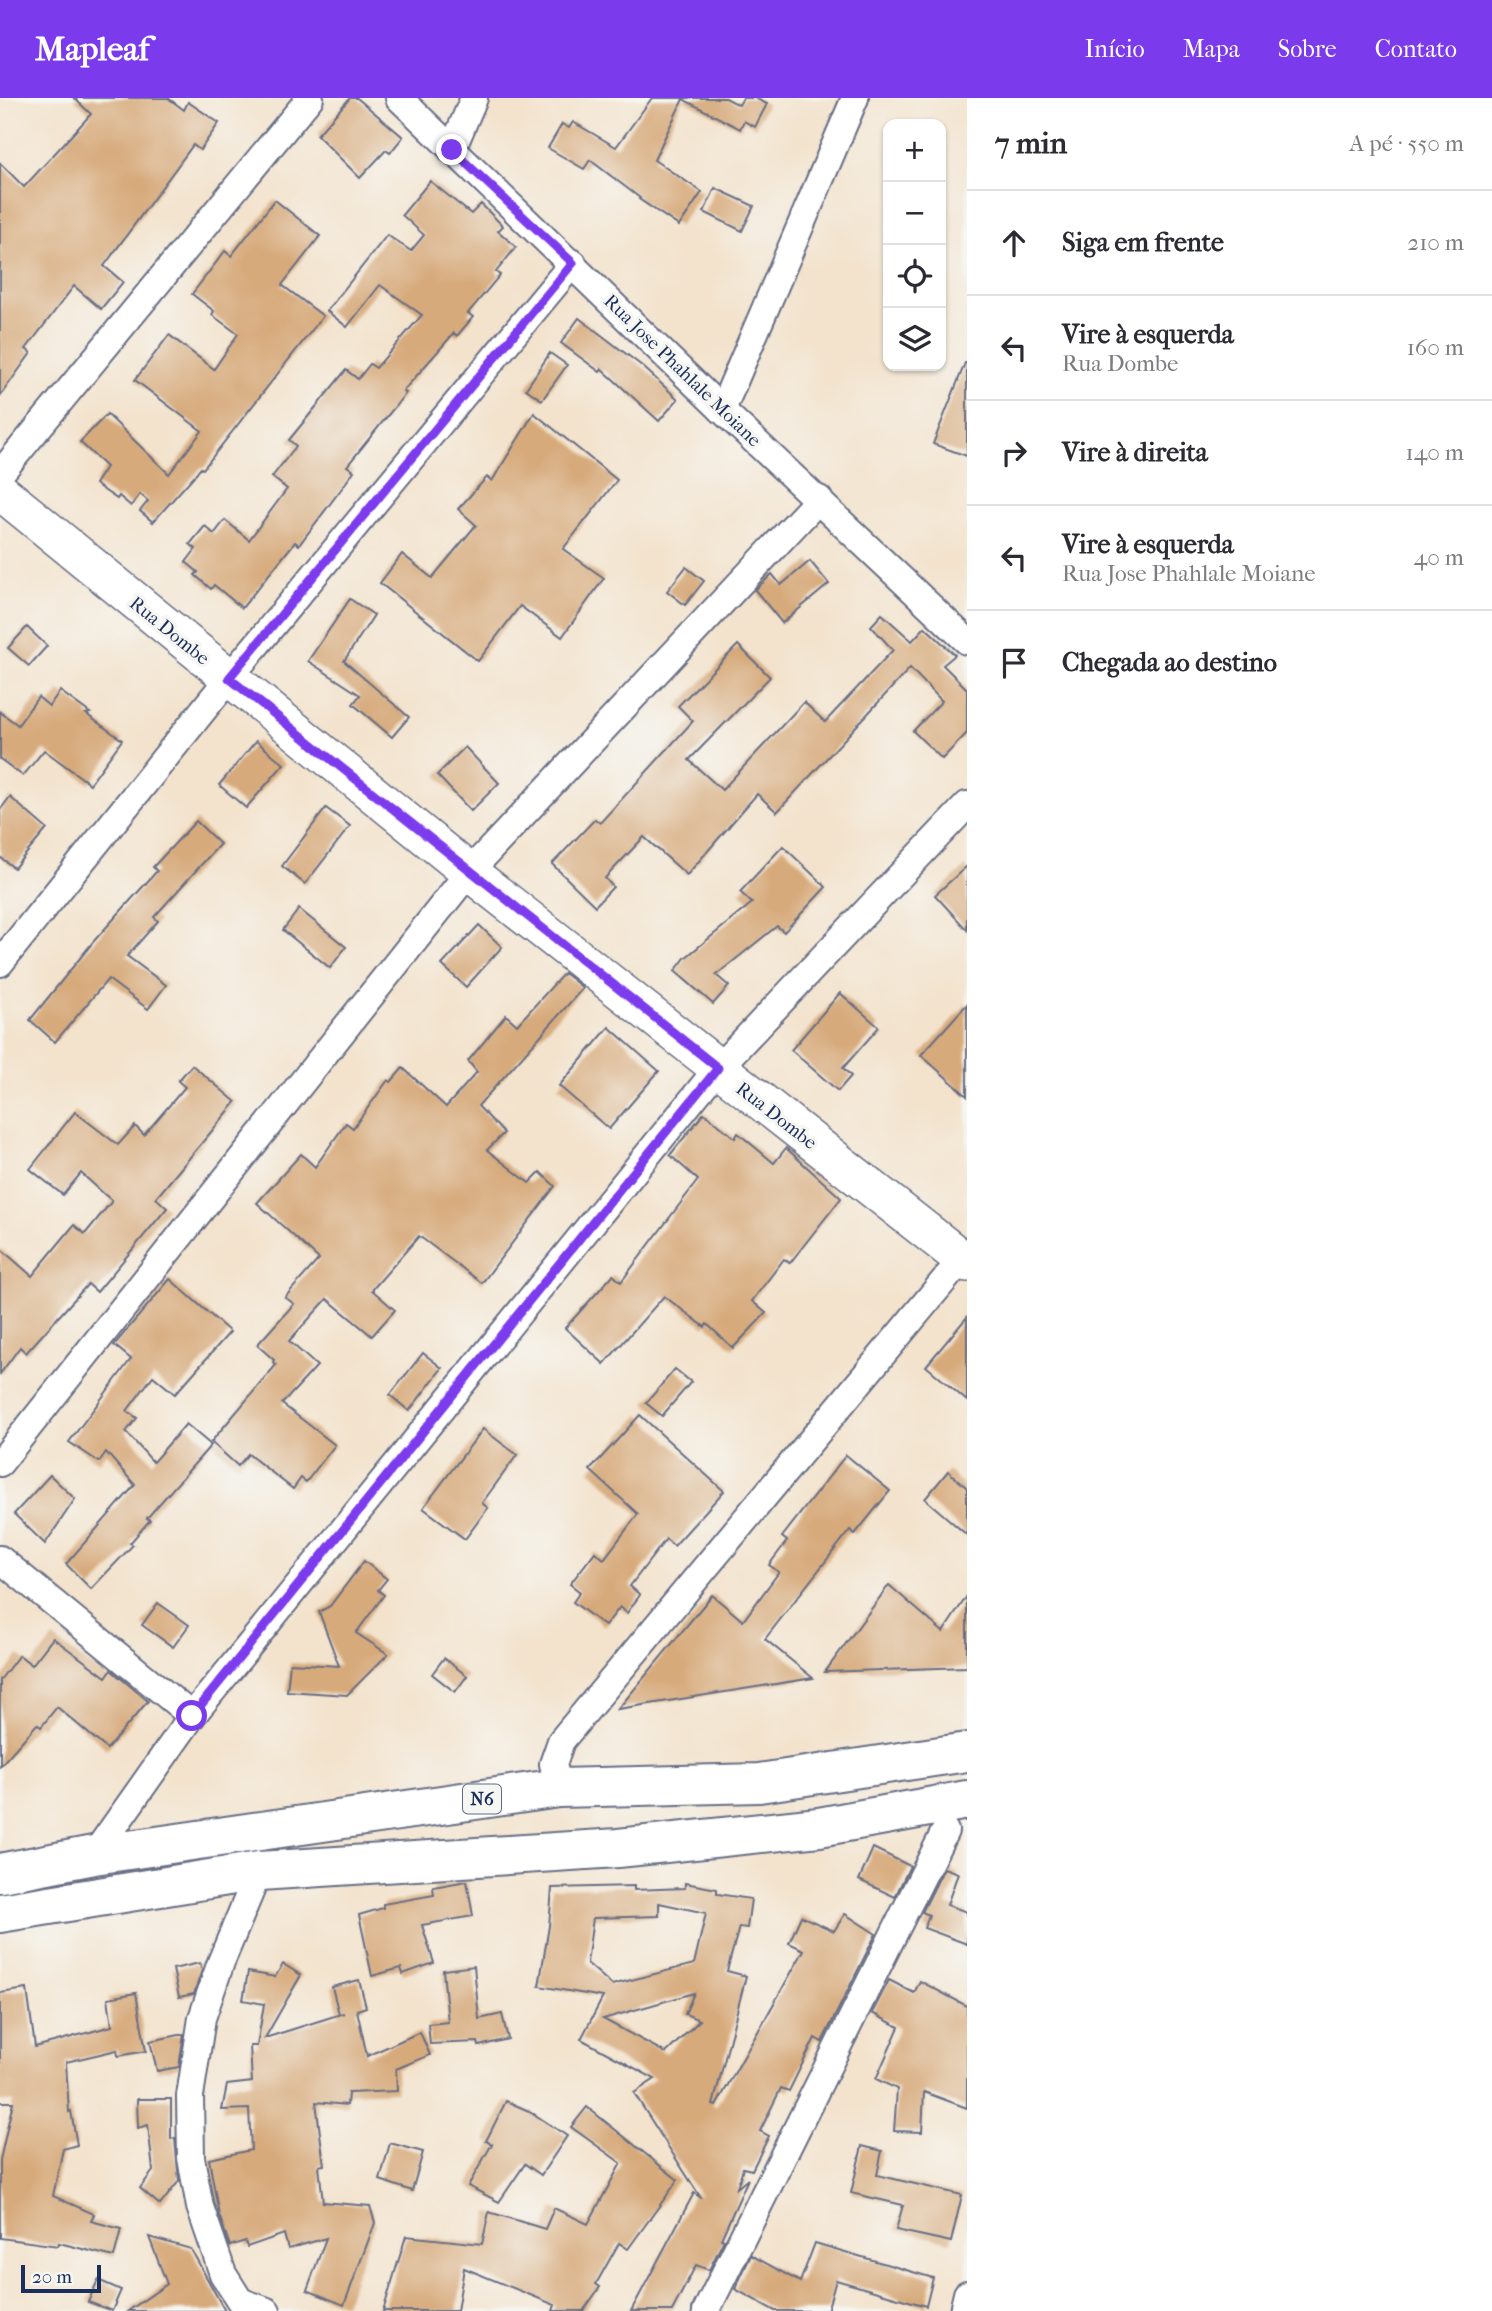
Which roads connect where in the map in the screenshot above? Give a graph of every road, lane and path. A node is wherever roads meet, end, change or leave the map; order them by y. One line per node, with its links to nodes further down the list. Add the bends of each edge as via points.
1 (310, 98): 8 (street)
2 (399, 98): 5 (street, Rua Jose Phahlale Moiane)
3 (474, 98): 5 (street)
4 (855, 98): 7 (street)
5 (452, 150): 6 (street, Rua Jose Phahlale Moiane)
6 (573, 263): 7 (street, Rua Jose Phahlale Moiane); 12 (street)
7 (722, 410): 10 (street, Rua Jose Phahlale Moiane)
8 (0, 474)
9 (0, 491): 12 (street, Rua Dombe)
10 (819, 499): 11 (street, Rua Jose Phahlale Moiane); 14 (street)
11 (967, 641)
12 (229, 678): 14 (street, Rua Dombe); 15 (street)
13 (967, 805): 16 (street)
14 (469, 872): 16 (street, Rua Dombe); 18 (street)
15 (0, 963)
16 (718, 1068): 17 (street, Rua Dombe); 20 (street)
17 (965, 1258): 22 (street, via 561,1741 553,1764)
18 (0, 1462)
19 (0, 1559): 20 (street)
20 (192, 1716): 24 (street)
21 (967, 1752): 22 (highway, N6, via 759,1783)
22 (559, 1788): 24 (highway, N6)
23 (955, 1815): 25 (highway, via 632,1846); 30 (street)
24 (94, 1855): 26 (highway, N6)
25 (259, 1871): 27 (highway); 29 (street, via 202,2018 190,2109 191,2158 200,2207 223,2274 240,2301)
26 (0, 1873)
27 (0, 1913)
28 (967, 2294): 31 (street)
29 (267, 2311)
30 (706, 2311)
31 (963, 2311)

